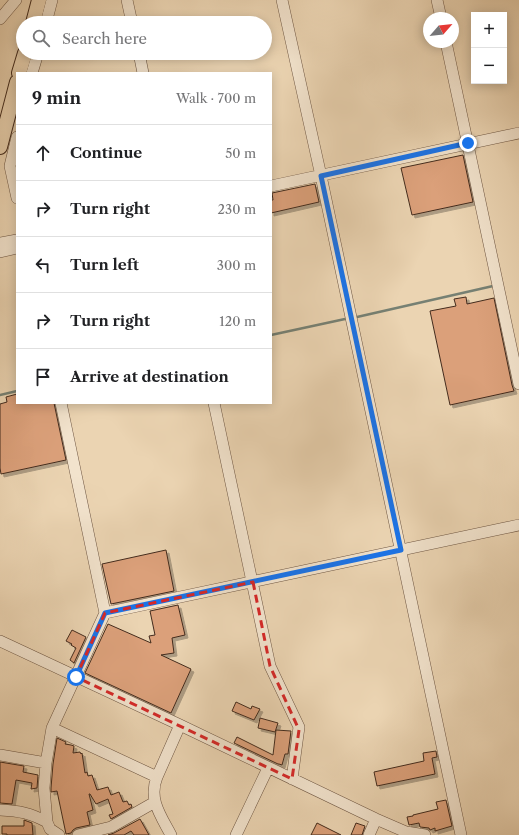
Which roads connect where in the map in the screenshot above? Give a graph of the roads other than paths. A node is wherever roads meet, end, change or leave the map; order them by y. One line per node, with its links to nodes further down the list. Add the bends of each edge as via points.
1 (16, 0): 9 (street)
2 (52, 0): 7 (street)
3 (127, 0): 8 (street)
4 (282, 0): 22 (street)
5 (437, 0): 6 (street)
6 (440, 12)
7 (48, 16)
8 (130, 16)
9 (0, 19)
10 (447, 48): 20 (street)
11 (23, 60): 14 (main road)
12 (36, 60): 15 (street)
13 (140, 60): 16 (street)
14 (20, 72)
15 (32, 72)
16 (143, 72)
17 (16, 86): 21 (main road)
18 (519, 133): 20 (street)
19 (16, 141): 24 (street, via 10,166)
20 (468, 143): 22 (street); 29 (street)
21 (0, 147)
22 (321, 176): 23 (street); 33 (street)
23 (272, 186)
24 (16, 193)
25 (16, 240): 26 (street)
26 (0, 243)
27 (16, 248): 28 (street)
28 (0, 252)
29 (519, 384)
30 (61, 404): 35 (street)
31 (214, 404): 34 (street)
32 (519, 525): 33 (street)
33 (401, 550): 34 (street); 55 (street)
34 (253, 582): 35 (street); 44 (street, via 270,666 299,727)
35 (105, 613): 37 (street)
36 (0, 641): 37 (street)
37 (76, 677): 38 (street); 39 (street)
38 (180, 726): 42 (street); 43 (street)
39 (52, 728): 41 (street); 43 (street)
40 (0, 754): 41 (street)
41 (46, 763): 48 (street, via 44,788)
42 (268, 768): 44 (street); 52 (street)
43 (157, 777): 45 (street)
44 (292, 779): 47 (street)
45 (155, 802): 50 (street, via 111,827); 51 (street)
46 (0, 810): 48 (street, via 25,812)
47 (376, 820): 53 (street); 54 (street)
48 (47, 822): 49 (street, via 50,829)
49 (59, 835)
50 (78, 835)
51 (171, 835)
52 (236, 835)
53 (370, 835)
54 (418, 835)
55 (461, 835)

